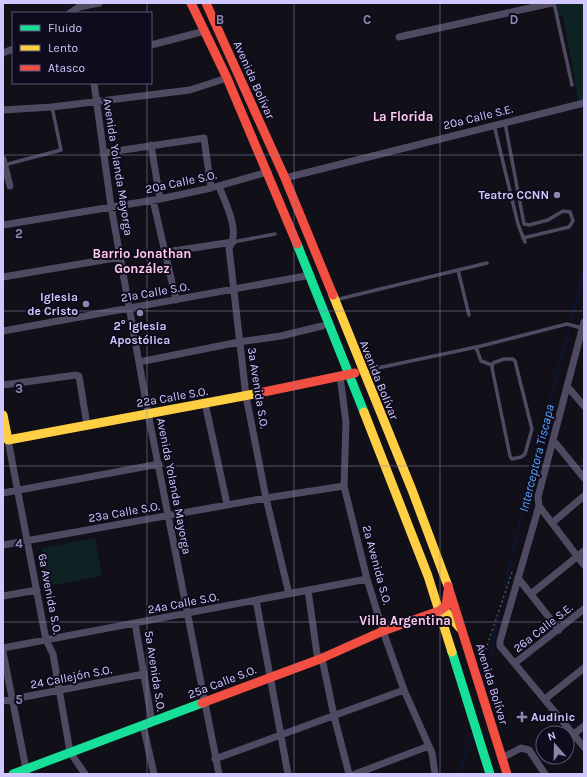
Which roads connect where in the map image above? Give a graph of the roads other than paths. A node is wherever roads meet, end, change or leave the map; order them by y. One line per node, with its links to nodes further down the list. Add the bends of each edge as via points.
1 (99, 3): 5 (street)
2 (191, 3): 6 (main road, Avenida Bolívar)
3 (206, 3): 24 (main road, Avenida Bolívar)
4 (553, 3): 7 (street); 13 (lane)
5 (80, 8)
6 (205, 31): 8 (street); 11 (main road, Avenida Bolívar)
7 (399, 37)
8 (152, 45)
9 (12, 50): 10 (street)
10 (3, 54)
11 (227, 78): 14 (street, via 190,90); 23 (main road, Avenida Bolívar)
12 (94, 84): 14 (street, Avenida Yolanda Mayorga)
13 (572, 85)
14 (98, 102): 16 (street); 21 (street, Avenida Yolanda Mayorga)
15 (584, 103): 18 (street, 20a Calle S.E.)
16 (52, 107): 17 (street); 22 (lane, via 61,150)
17 (3, 110)
18 (505, 122): 19 (street, 20a Calle S.E.); 32 (lane, via 524,224 548,220 563,211 570,212 573,221 569,227)
19 (494, 124): 24 (street, 20a Calle S.E.); 32 (lane)
20 (151, 145): 21 (street); 27 (street, via 204,138); 28 (street)
21 (103, 153): 29 (street, Avenida Yolanda Mayorga)
22 (4, 162): 25 (street)
23 (268, 172): 26 (street, 20a Calle S.O.); 39 (main road, Avenida Bolívar)
24 (284, 178): 43 (main road, Avenida Bolívar)
25 (10, 186)
26 (219, 186): 27 (street, 20a Calle S.O.); 33 (street, 3a Avenida S.O., via 232,227)
27 (211, 188): 28 (street, 20a Calle S.O.)
28 (157, 200): 29 (street, 20a Calle S.O.); 35 (street)
29 (111, 206): 30 (street, 20a Calle S.O.); 36 (street, Avenida Yolanda Mayorga)
30 (3, 225)
31 (275, 234): 33 (lane)
32 (523, 238): 34 (lane)
33 (233, 242): 35 (street); 41 (street, 3a Avenida S.O., via 229,248)
34 (525, 242)
35 (166, 252): 42 (street)
36 (121, 257): 40 (street); 44 (street, Avenida Yolanda Mayorga)
37 (487, 263): 38 (lane)
38 (458, 270): 43 (lane); 45 (lane)
39 (311, 276): 41 (street, 21a Calle S.O.); 54 (main road, Avenida Bolívar)
40 (3, 277)
41 (234, 289): 42 (street, 21a Calle S.O.); 49 (street, 3a Avenida S.O.)
42 (176, 300): 44 (street, 21a Calle S.O.)
43 (334, 301): 53 (main road, Avenida Bolívar)
44 (130, 308): 48 (street, 21a Calle S.O.); 51 (street, Avenida Yolanda Mayorga)
45 (469, 316)
46 (583, 325): 50 (lane, via 567,324); 56 (street)
47 (322, 326): 49 (street, via 281,336)
48 (3, 331)
49 (239, 342): 51 (street); 57 (street, 3a Avenida S.O.)
50 (476, 347): 52 (lane, via 481,361); 53 (lane)
51 (139, 362): 60 (street, Avenida Yolanda Mayorga)
52 (492, 365): 52 (lane, via 510,456 516,459 525,454 532,429 515,361 509,358)
53 (363, 371): 54 (main road); 83 (main road, Avenida Bolívar)
54 (344, 375): 57 (main road, 22a Calle S.O.); 67 (street, 2a Avenida S.O.); 91 (main road, Avenida Bolívar, via 408,522)
55 (3, 385): 62 (street, via 79,376)
56 (567, 386): 59 (street); 64 (street)
57 (246, 396): 58 (main road, 22a Calle S.O.); 71 (street, 3a Avenida S.O.)
58 (205, 403): 60 (main road, 22a Calle S.O.); 72 (street)
59 (584, 406)
60 (148, 413): 62 (main road, 22a Calle S.O.); 65 (street, Avenida Yolanda Mayorga)
61 (3, 415): 63 (main road, 6a Avenida S.O.)
62 (87, 425): 63 (main road, 22a Calle S.O.)
63 (6, 440): 68 (street, 6a Avenida S.O.)
64 (553, 440): 66 (street); 73 (street, via 538,497)
65 (159, 464): 68 (street); 74 (street, Avenida Yolanda Mayorga)
66 (584, 478)
67 (344, 486): 71 (street, 23a Calle S.O.); 82 (street, 2a Avenida S.O.)
68 (18, 490): 69 (street); 76 (street, 6a Avenida S.O.)
69 (3, 493)
70 (584, 496): 75 (street)
71 (266, 498): 72 (street, 23a Calle S.O.); 86 (street, 3a Avenida S.O.)
72 (227, 504): 74 (street, 23a Calle S.O.)
73 (539, 506): 75 (street); 81 (street)
74 (168, 516): 76 (street, 23a Calle S.O.); 92 (street, Avenida Yolanda Mayorga)
75 (552, 523): 79 (street)
76 (27, 540): 77 (street, 23a Calle S.O.); 84 (street, 6a Avenida S.O.)
77 (3, 545)
78 (584, 551): 79 (street)
79 (577, 557): 80 (street); 87 (street)
80 (584, 565)
81 (518, 578): 87 (street); 101 (street, via 500,641 500,646)
82 (367, 579): 85 (street, 24a Calle S.O.); 95 (street, 2a Avenida S.O.)
83 (448, 585): 91 (main road, via 446,606); 96 (main road, Avenida Bolívar)
84 (37, 590): 88 (street); 97 (street, 6a Avenida S.O.)
85 (308, 590): 86 (street, 24a Calle S.O.); 100 (street)
86 (289, 594): 89 (street, 24a Calle S.O.)
87 (531, 594): 94 (street)
88 (3, 596)
89 (256, 600): 92 (street, 24a Calle S.O.); 104 (street)
90 (584, 609): 94 (street, 26a Calle S.E.)
91 (439, 610): 95 (main road, 25a Calle S.O.); 96 (main road, via 446,612); 133 (main road, Avenida Bolívar)
92 (186, 613): 93 (street, 24a Calle S.O.); 110 (street, Avenida Yolanda Mayorga)
93 (136, 623): 97 (street, 24a Calle S.O.); 103 (street, 5a Avenida S.O.)
94 (559, 630): 101 (street, 26a Calle S.E.)
95 (383, 631): 100 (main road, 25a Calle S.O.); 106 (street, 2a Avenida S.O.)
96 (463, 632): 122 (main road, Avenida Bolívar)
97 (46, 640): 98 (street, 24a Calle S.O.); 105 (street, 6a Avenida S.O., via 53,654)
98 (3, 648)
99 (3, 652): 107 (street)
100 (320, 659): 104 (main road, 25a Calle S.O.); 111 (street)
101 (515, 664): 108 (street)
102 (584, 668): 108 (street)
103 (144, 674): 105 (street, 24 Callejón S.O.); 112 (street, 5a Avenida S.O.)
104 (270, 677): 110 (main road, 25a Calle S.O.); 117 (street)
105 (59, 690): 107 (street, 24 Callejón S.O.); 121 (street, 6a Avenida S.O.)
106 (404, 690): 111 (street); 119 (street, 2a Avenida S.O.)
107 (12, 699): 109 (street, 24 Callejón S.O.); 124 (street)
108 (545, 699): 114 (street)
109 (3, 701)
110 (204, 702): 112 (main road, 25a Calle S.O.); 123 (street, Avenida Yolanda Mayorga)
111 (334, 716): 117 (street); 130 (street)
112 (152, 722): 113 (main road, 25a Calle S.O.)
113 (143, 725): 121 (main road, 25a Calle S.O.); 127 (street, 5a Avenida S.O.)
114 (567, 725)
115 (584, 726): 116 (street)
116 (575, 733)
117 (280, 735): 123 (street); 129 (street)
118 (575, 735): 120 (street)
119 (429, 746): 131 (street); 132 (street, 2a Avenida S.O.)
120 (584, 747)
121 (70, 752): 124 (main road, 25a Calle S.O.); 126 (street, 6a Avenida S.O.)
122 (502, 758): 134 (main road, Avenida Bolívar); 135 (street, via 521,748 530,750)
123 (216, 759): 128 (street, Avenida Yolanda Mayorga)
124 (27, 771): 125 (main road, 25a Calle S.O.)
125 (13, 774)
126 (85, 774)
127 (154, 774)
128 (218, 774)
129 (288, 774)
130 (349, 774)
131 (355, 774)
132 (435, 774)
133 (490, 774)
134 (507, 774)
135 (545, 774)

